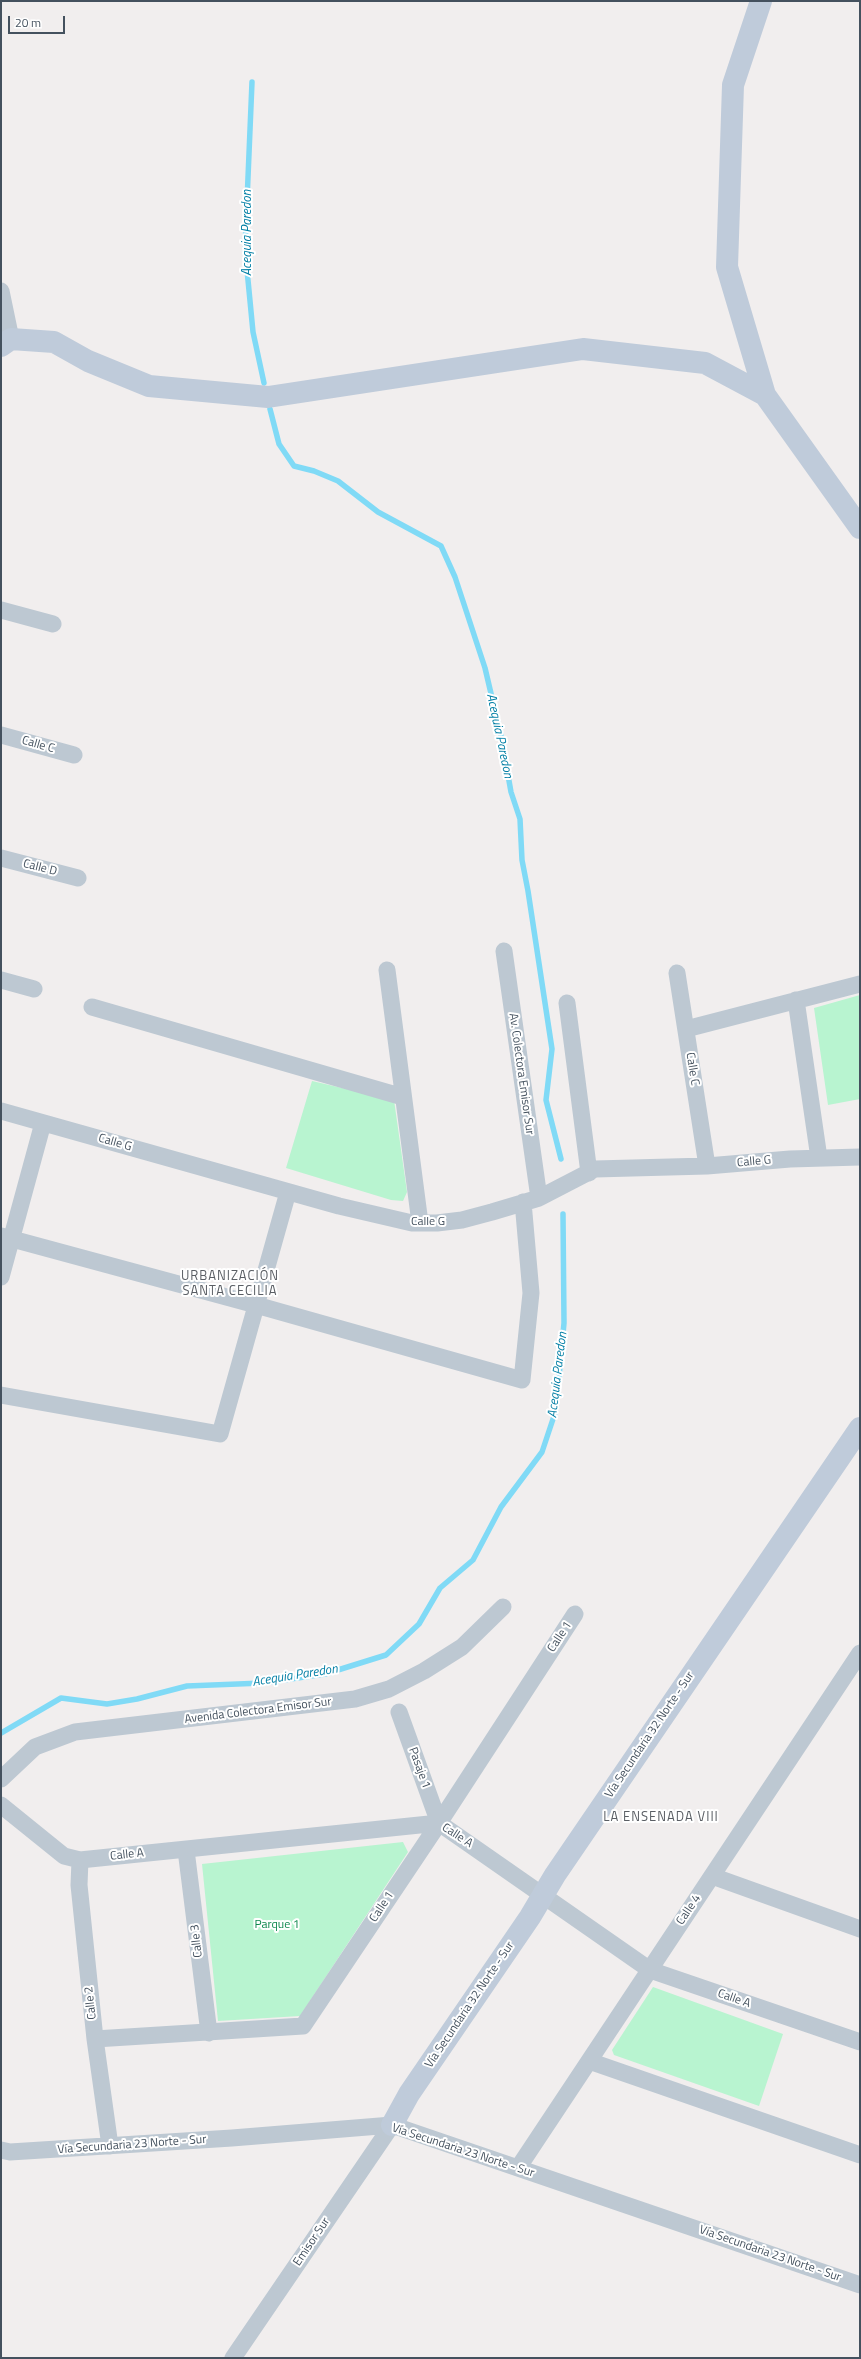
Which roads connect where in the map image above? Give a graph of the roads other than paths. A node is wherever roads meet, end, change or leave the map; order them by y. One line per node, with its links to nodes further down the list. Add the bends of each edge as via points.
1 (761, 1): 4 (street, via 734,85 727,267)
2 (1, 291): 3 (street)
3 (6, 342): 4 (street, via 54,342 88,361 149,386 268,397 582,349 705,363)
4 (765, 395): 5 (street)
5 (860, 528)
6 (1, 610): 7 (street)
7 (52, 624)
8 (1, 735): 9 (street, Calle C)
9 (74, 755)
10 (1, 858): 11 (street, Calle D)
11 (78, 878)
12 (504, 950): 30 (street, Av. Colectora Emisor Sur)
13 (387, 970): 22 (street)
14 (678, 973): 21 (street, Calle C)
15 (1, 980): 17 (street)
16 (860, 984): 18 (street)
17 (34, 989)
18 (796, 1000): 21 (street); 26 (street)
19 (567, 1003): 28 (street)
20 (92, 1007): 22 (street)
21 (686, 1029): 27 (street, Calle C)
22 (403, 1096): 31 (street)
23 (1, 1111): 24 (street, Calle G)
24 (43, 1123): 29 (street, Calle G); 32 (street)
25 (860, 1157): 26 (street, Calle G)
26 (819, 1158): 27 (street, Calle G)
27 (707, 1166): 28 (street, Calle G, via 595,1170)
28 (589, 1173): 30 (street, Calle G)
29 (288, 1192): 31 (street, Calle G, via 382,1217); 34 (street)
30 (531, 1200): 31 (street, Calle G, via 462,1220); 34 (street, Av. Colectora Emisor Sur, via 531,1293 522,1380)
31 (420, 1223)
32 (6, 1238): 33 (street); 34 (street)
33 (1, 1277)
34 (256, 1305): 35 (street, via 220,1434)
35 (1, 1396)
36 (860, 1428): 47 (street, Vía Secundaria 32 Norte - Sur)
37 (503, 1607): 41 (street, Avenida Colectora Emisor Sur, via 462,1647 389,1689 355,1699 75,1732 35,1747)
38 (575, 1614): 43 (street, Calle 1)
39 (860, 1652): 46 (street, Calle 4)
40 (398, 1712): 43 (street, Pasaje 1)
41 (1, 1779)
42 (1, 1805): 45 (street, Calle A, via 64,1856)
43 (439, 1823): 44 (street, Calle A); 47 (street, Calle A); 50 (street, Calle 1, via 303,2026)
44 (186, 1850): 45 (street, Calle A); 50 (street, Calle 3)
45 (80, 1860): 51 (street, Calle 2, via 79,1885)
46 (712, 1876): 48 (street); 49 (street, Calle 4)
47 (542, 1897): 49 (street, Calle A); 54 (street, Vía Secundaria 32 Norte - Sur, via 409,2094)
48 (860, 1929)
49 (650, 1970): 52 (street, Calle A); 53 (street, Calle 4)
50 (209, 2033): 51 (street, Calle 1)
51 (95, 2039): 55 (street, Calle 2)
52 (860, 2042)
53 (589, 2061): 57 (street); 58 (street, Calle 4)
54 (392, 2125): 55 (street, Vía Secundaria 23 Norte - Sur); 58 (street, Vía Secundaria 23 Norte - Sur); 60 (street, Emisor Sur)
55 (110, 2146): 56 (street, Vía Secundaria 23 Norte - Sur, via 10,2152)
56 (1, 2150)
57 (860, 2155)
58 (518, 2168): 59 (street, Vía Secundaria 23 Norte - Sur)
59 (860, 2285)
60 (233, 2358)

